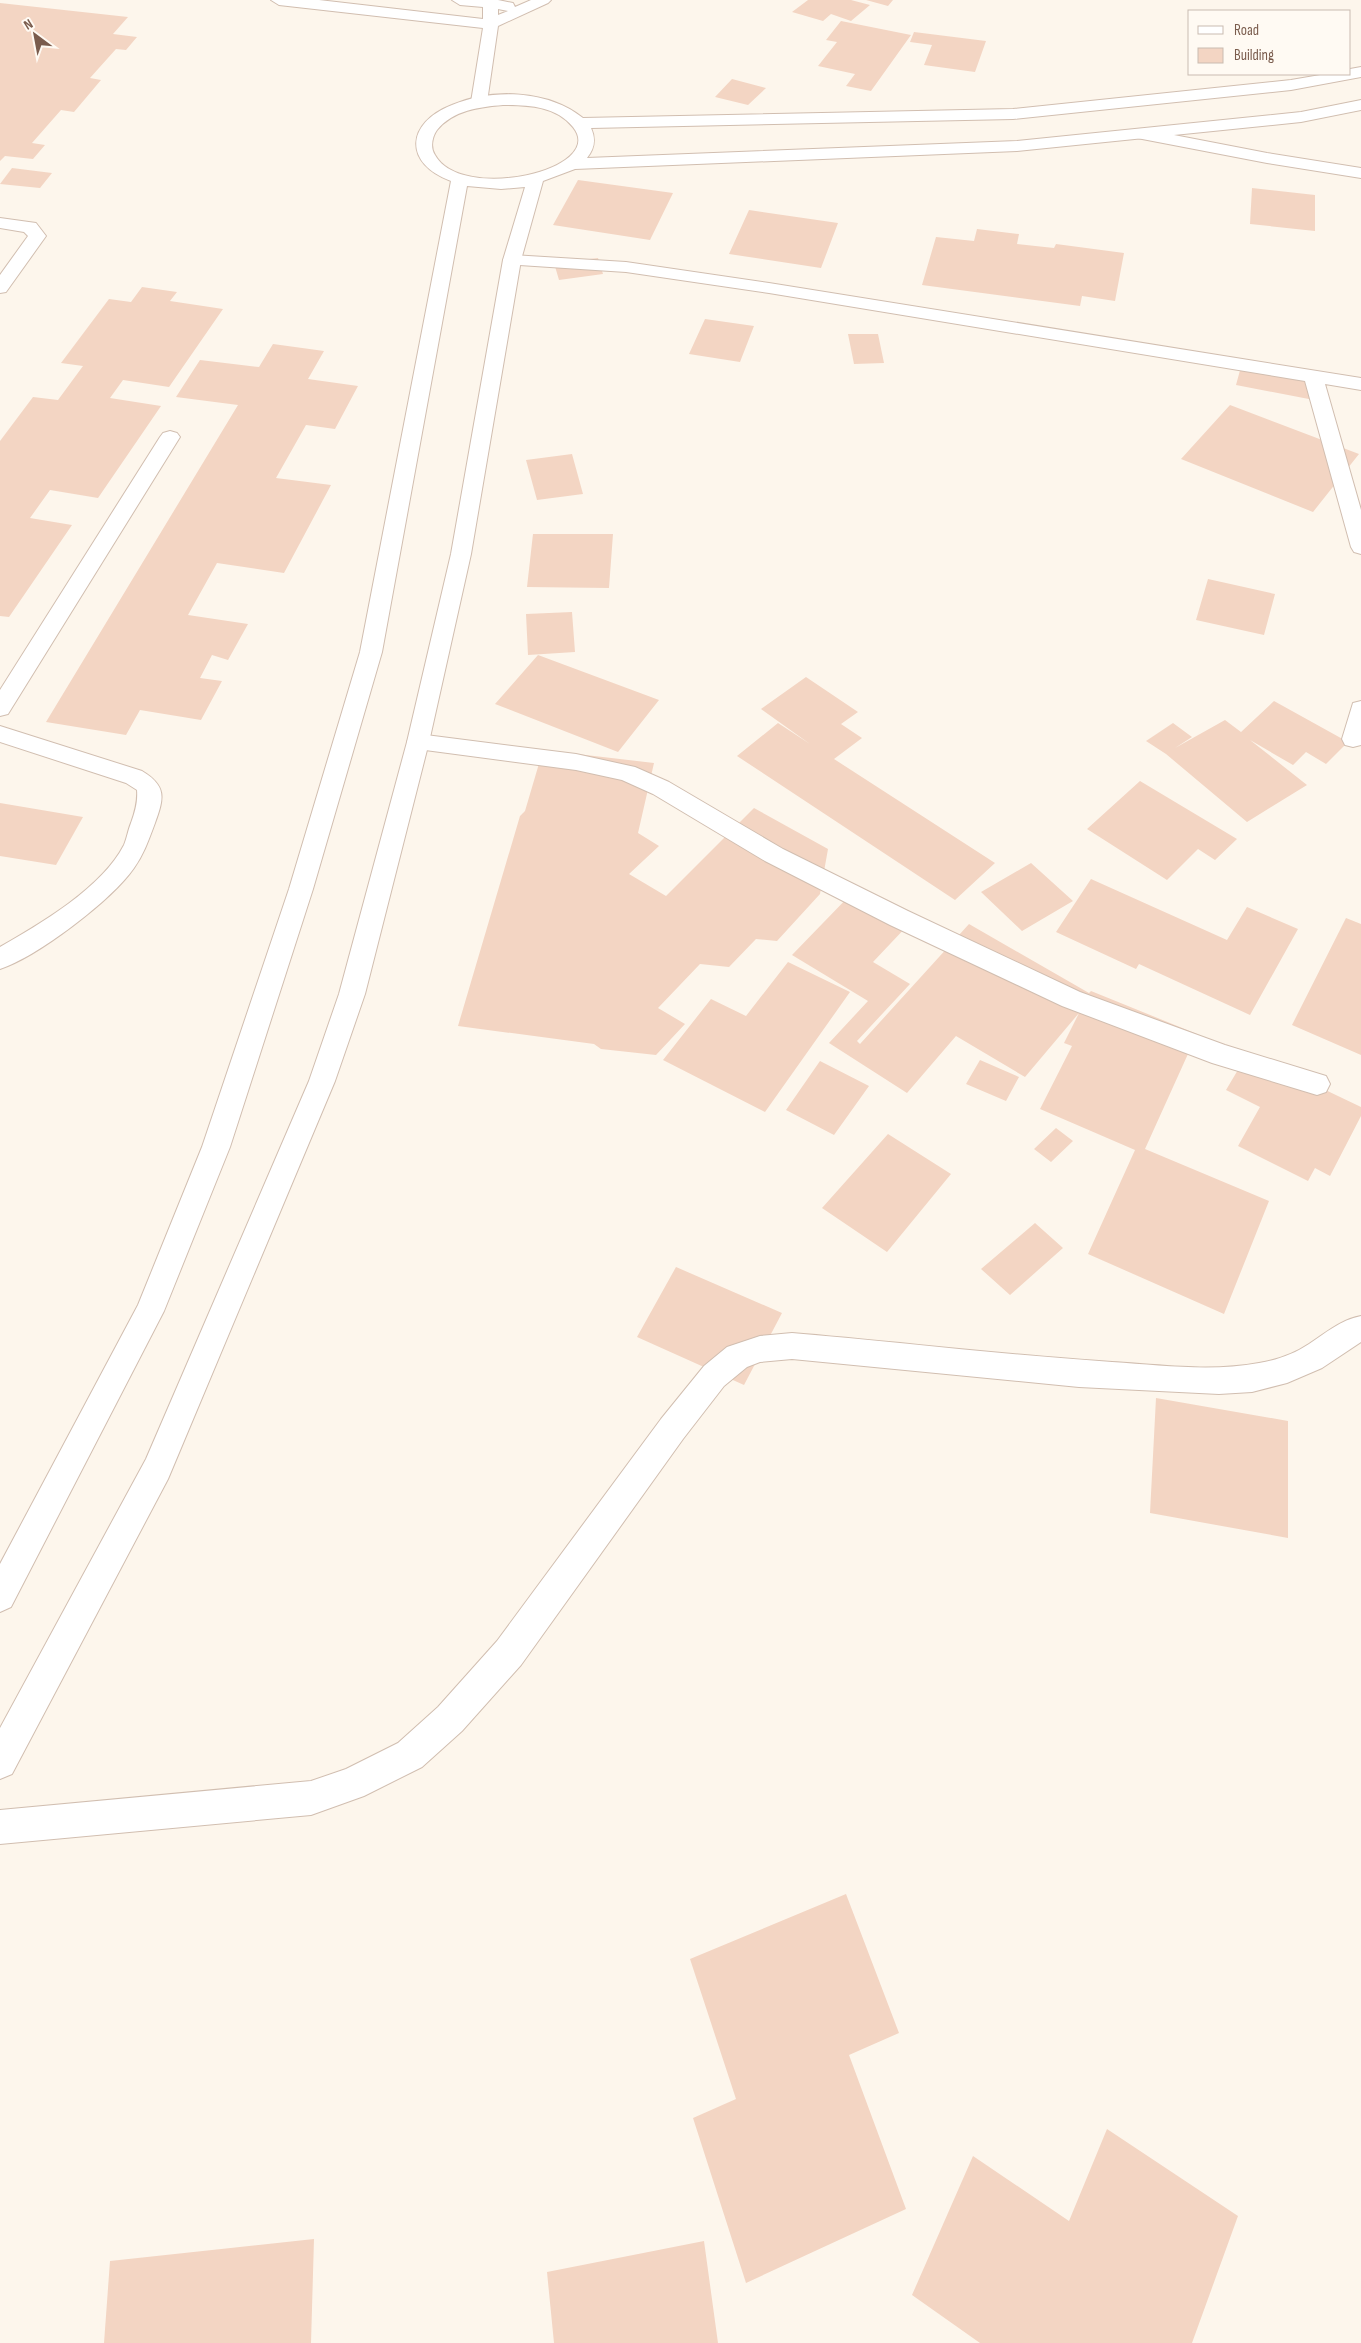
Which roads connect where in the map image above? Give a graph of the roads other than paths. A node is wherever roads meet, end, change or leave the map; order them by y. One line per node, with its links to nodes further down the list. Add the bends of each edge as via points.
1 (279, 0): 6 (street)
2 (460, 0): 4 (street)
3 (543, 0): 5 (street)
4 (490, 2): 5 (street); 6 (street)
5 (526, 8): 6 (street)
6 (492, 24): 8 (street)
7 (1345, 75): 10 (street, via 1291,85 1014,114)
8 (479, 102): 10 (street, via 528,100 543,103 568,113); 14 (street, via 442,116 430,126 424,138 424,150 430,161 442,171)
9 (1361, 105): 11 (street, via 1301,117)
10 (581, 124): 12 (street, via 587,137 584,151)
11 (1143, 134): 12 (street, via 1017,146); 13 (street)
12 (572, 164): 15 (street)
13 (1361, 173)
14 (460, 178): 15 (street, via 501,184); 31 (street, via 371,652 301,889 216,1148 150,1311)
15 (535, 180): 17 (street)
16 (0, 223): 18 (street, via 30,227 37,236)
17 (512, 260): 19 (street, via 645,270); 27 (street, via 461,554)
18 (0, 288)
19 (1313, 376): 20 (street); 22 (street)
20 (1361, 384)
21 (170, 437): 23 (street)
22 (1361, 547)
23 (0, 708)
24 (1361, 709): 26 (street)
25 (0, 734): 28 (street, via 134,777 147,785 151,797 134,848 118,870 86,902 35,939)
26 (1353, 739)
27 (418, 742): 29 (street, via 576,762 627,773 662,788 782,860 1072,999 1221,1055); 32 (street, via 352,994 322,1081 157,1469)
28 (0, 959)
29 (1317, 1084)
30 (1361, 1329): 33 (street, via 1282,1372 1252,1378 1168,1379 1065,1373 792,1346 760,1349 737,1357 714,1376 672,1429 509,1653 450,1719 410,1755 352,1784 311,1798)
31 (0, 1596)
32 (0, 1762)
33 (0, 1827)

